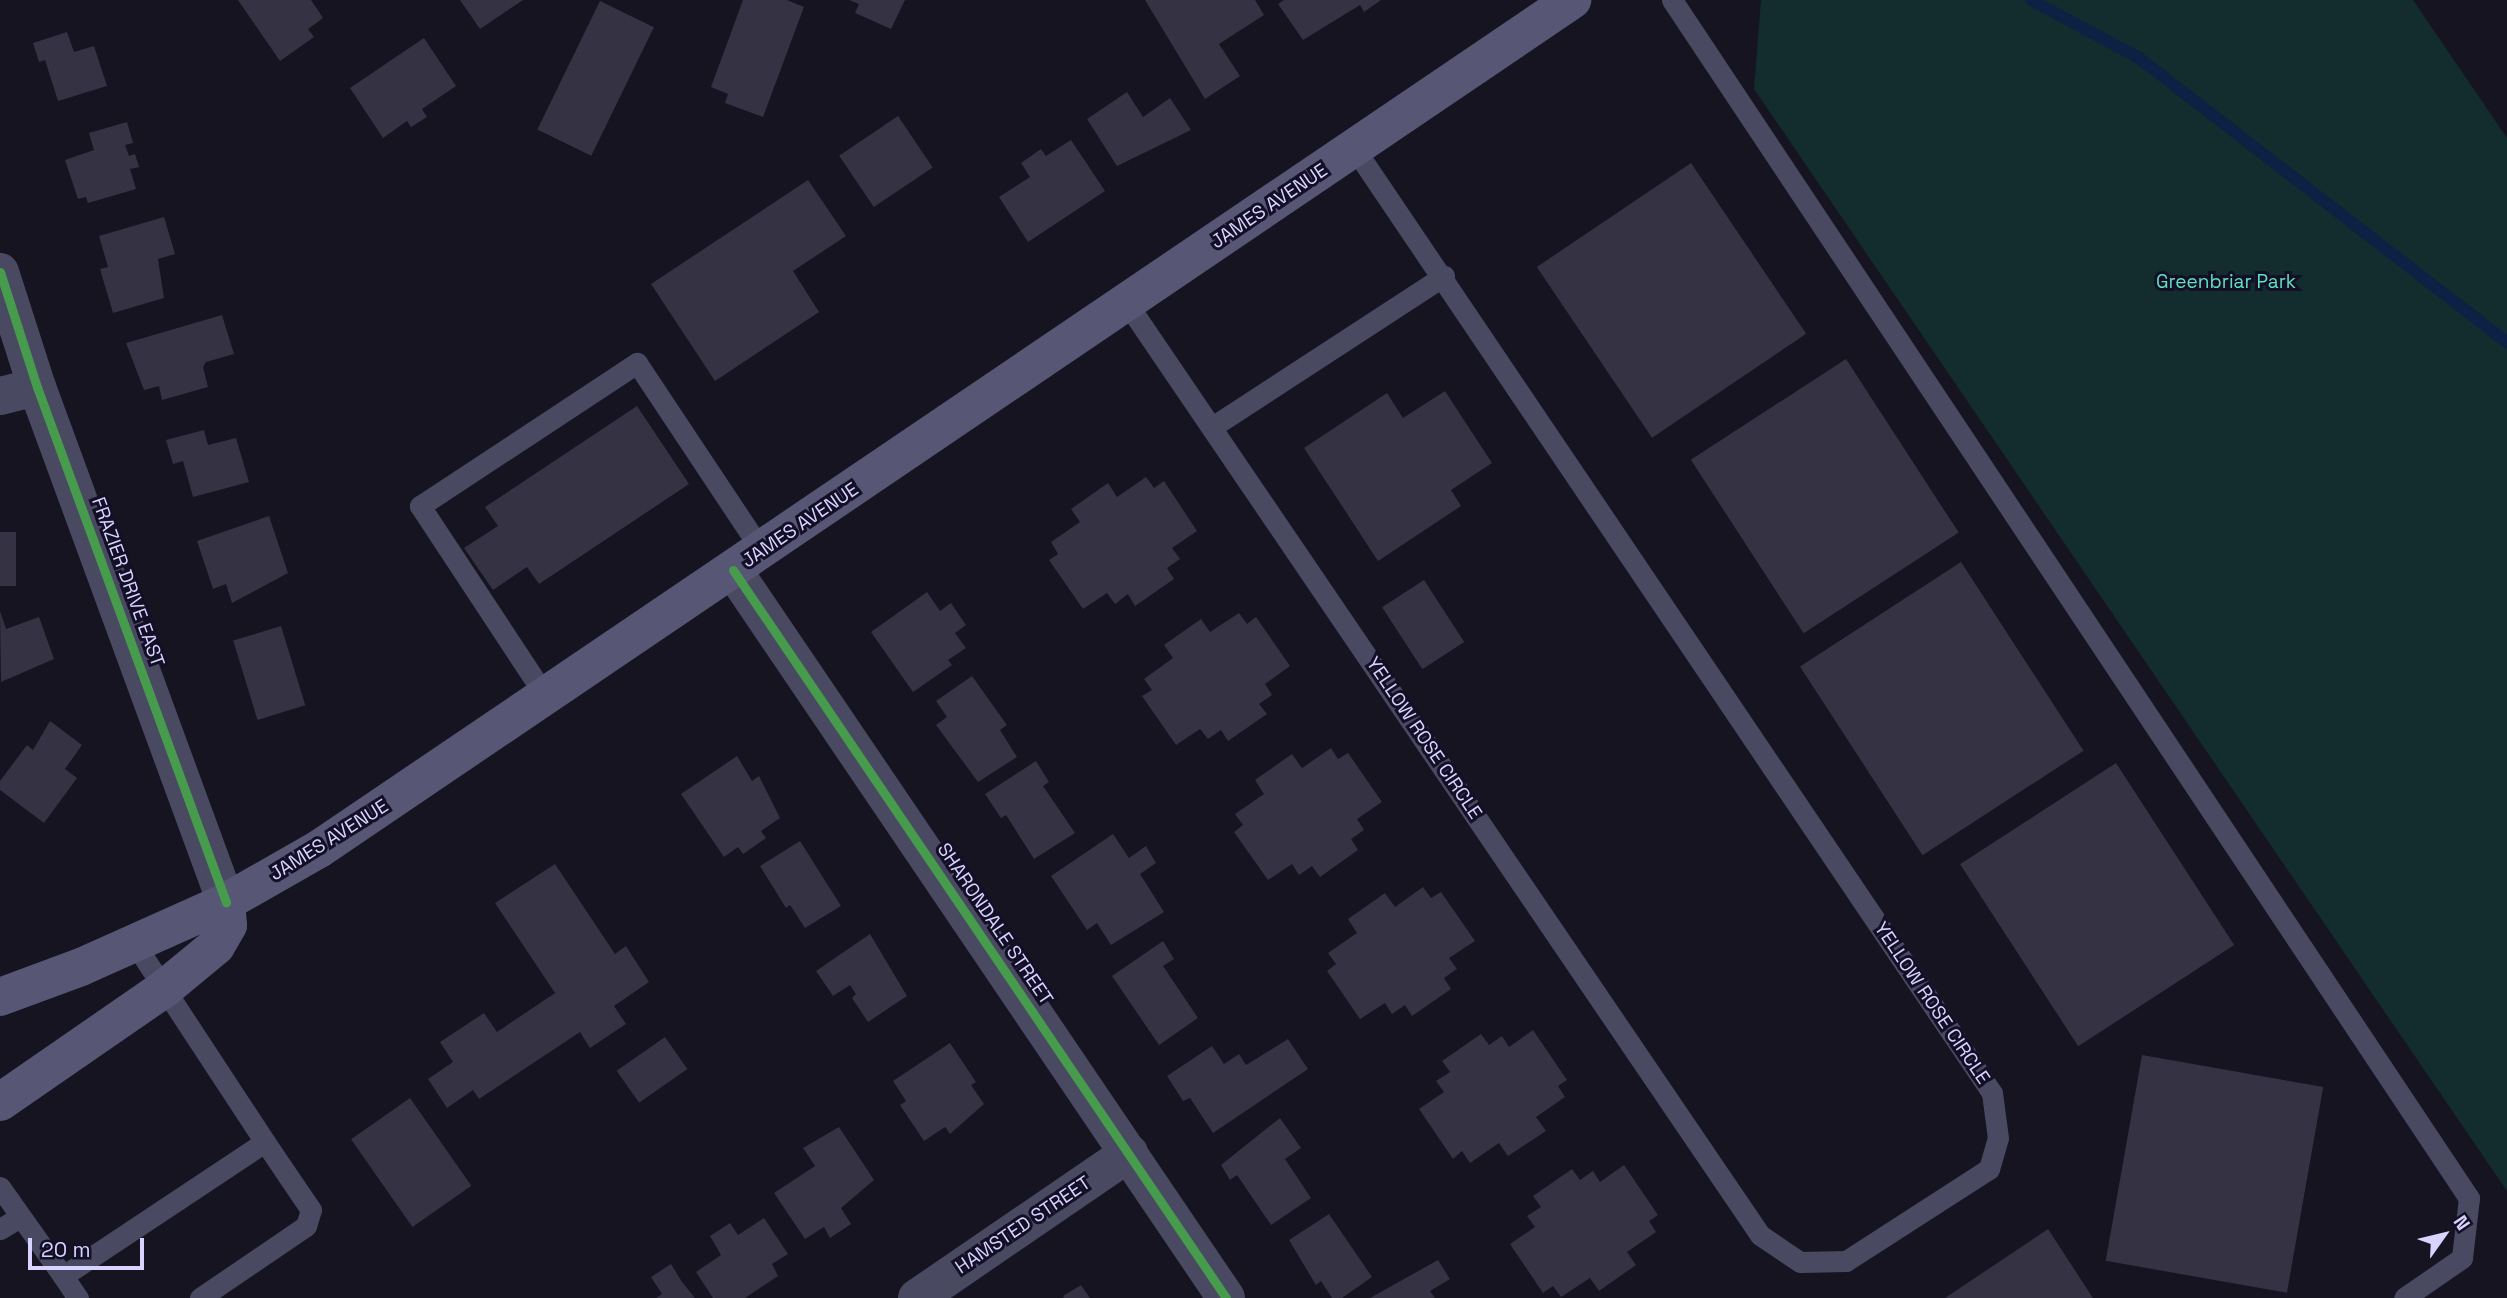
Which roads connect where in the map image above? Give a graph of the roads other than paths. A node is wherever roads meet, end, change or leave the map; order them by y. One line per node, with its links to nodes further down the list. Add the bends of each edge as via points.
1 (1572, 0): 3 (main road, JAMES AVENUE)
2 (1672, 0): 27 (lane, via 2469,1198 2462,1258)
3 (1354, 148): 5 (lane, YELLOW ROSE CIRCLE); 6 (main road, JAMES AVENUE)
4 (0, 272): 7 (street, FRAZIER DRIVE EAST)
5 (1444, 276): 9 (lane); 9 (lane, YELLOW ROSE CIRCLE, via 1992,1093 1998,1138 1989,1170 1846,1261 1800,1262 1760,1235)
6 (1126, 302): 9 (lane, YELLOW ROSE CIRCLE); 10 (main road, JAMES AVENUE)
7 (37, 387): 8 (street); 12 (street, FRAZIER DRIVE EAST)
8 (0, 396)
9 (1212, 427)
10 (748, 560): 11 (main road, JAMES AVENUE); 11 (lane, via 637,363 420,506); 18 (street, SHARONDALE STREET)
11 (546, 697): 12 (main road, JAMES AVENUE, via 319,849)
12 (226, 902): 13 (main road, JAMES AVENUE); 14 (main road, via 224,937)
13 (135, 944): 14 (lane); 15 (main road, JAMES AVENUE)
14 (164, 989): 16 (main road); 17 (lane)
15 (0, 997)
16 (0, 1102)
17 (265, 1142): 22 (lane); 24 (lane, via 311,1210 306,1226)
18 (1129, 1153): 25 (street, HAMSTED STREET); 26 (street, SHARONDALE STREET)
19 (0, 1187): 20 (lane)
20 (20, 1217): 21 (lane); 22 (lane)
21 (0, 1229)
22 (63, 1276): 23 (lane)
23 (78, 1298)
24 (200, 1298)
25 (917, 1298)
26 (1226, 1298)
27 (2404, 1298)

